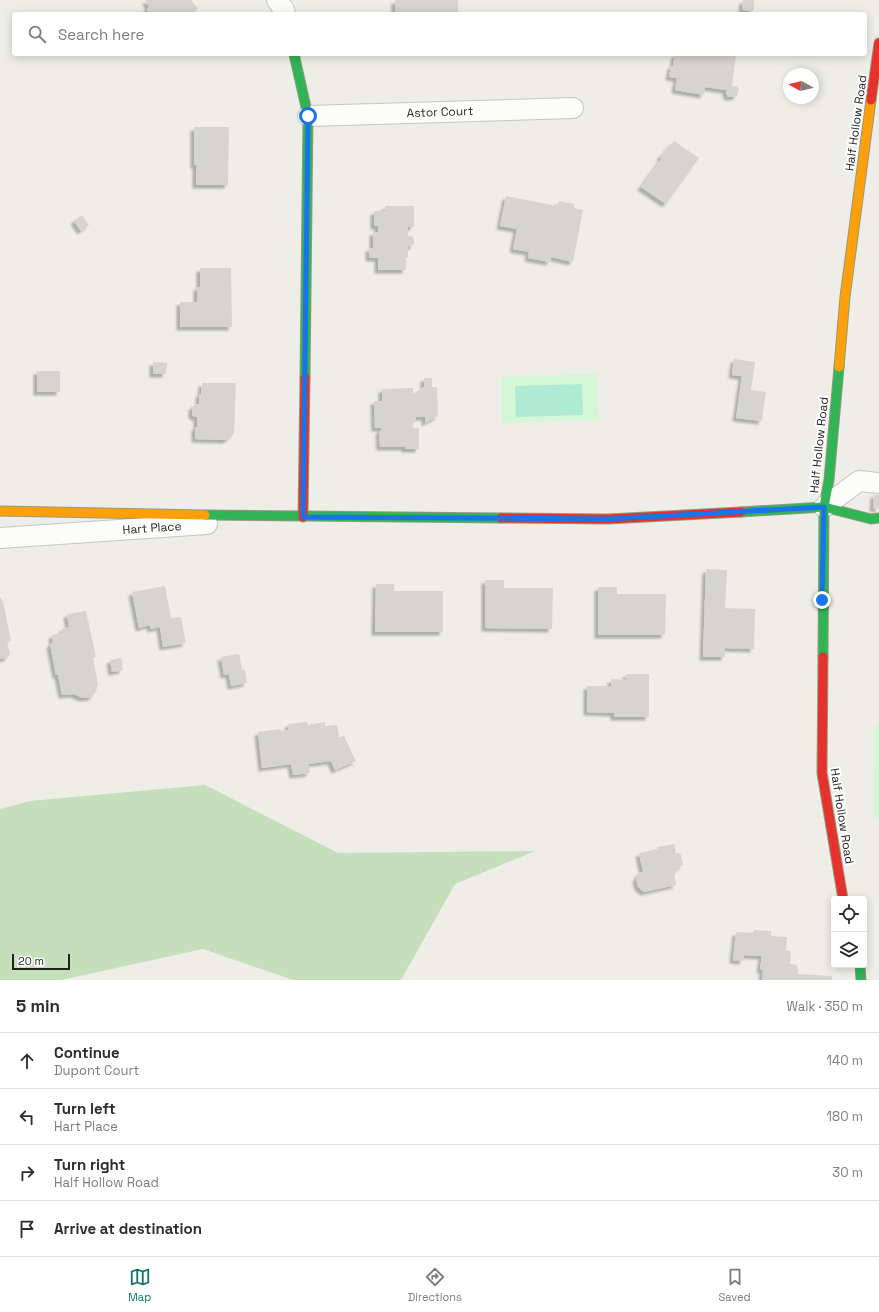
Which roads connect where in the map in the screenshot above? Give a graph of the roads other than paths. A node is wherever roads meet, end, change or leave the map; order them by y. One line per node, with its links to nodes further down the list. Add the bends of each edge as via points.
1 (277, 0): 2 (street)
2 (284, 12)
3 (879, 43): 8 (street, Half Hollow Road, via 844,297)
4 (294, 56): 6 (street)
5 (573, 108): 6 (street, Astor Court)
6 (308, 116): 10 (street)
7 (879, 483): 8 (street, via 859,480)
8 (824, 507): 10 (street, Hart Place, via 608,519); 11 (street, Hart Place, via 871,519); 13 (street, Half Hollow Road, via 822,773)
9 (0, 511): 10 (street, Hart Place)
10 (303, 517): 12 (street, Hart Place)
11 (879, 518)
12 (0, 538)
13 (842, 896)
14 (860, 968): 15 (street)
15 (861, 980)

